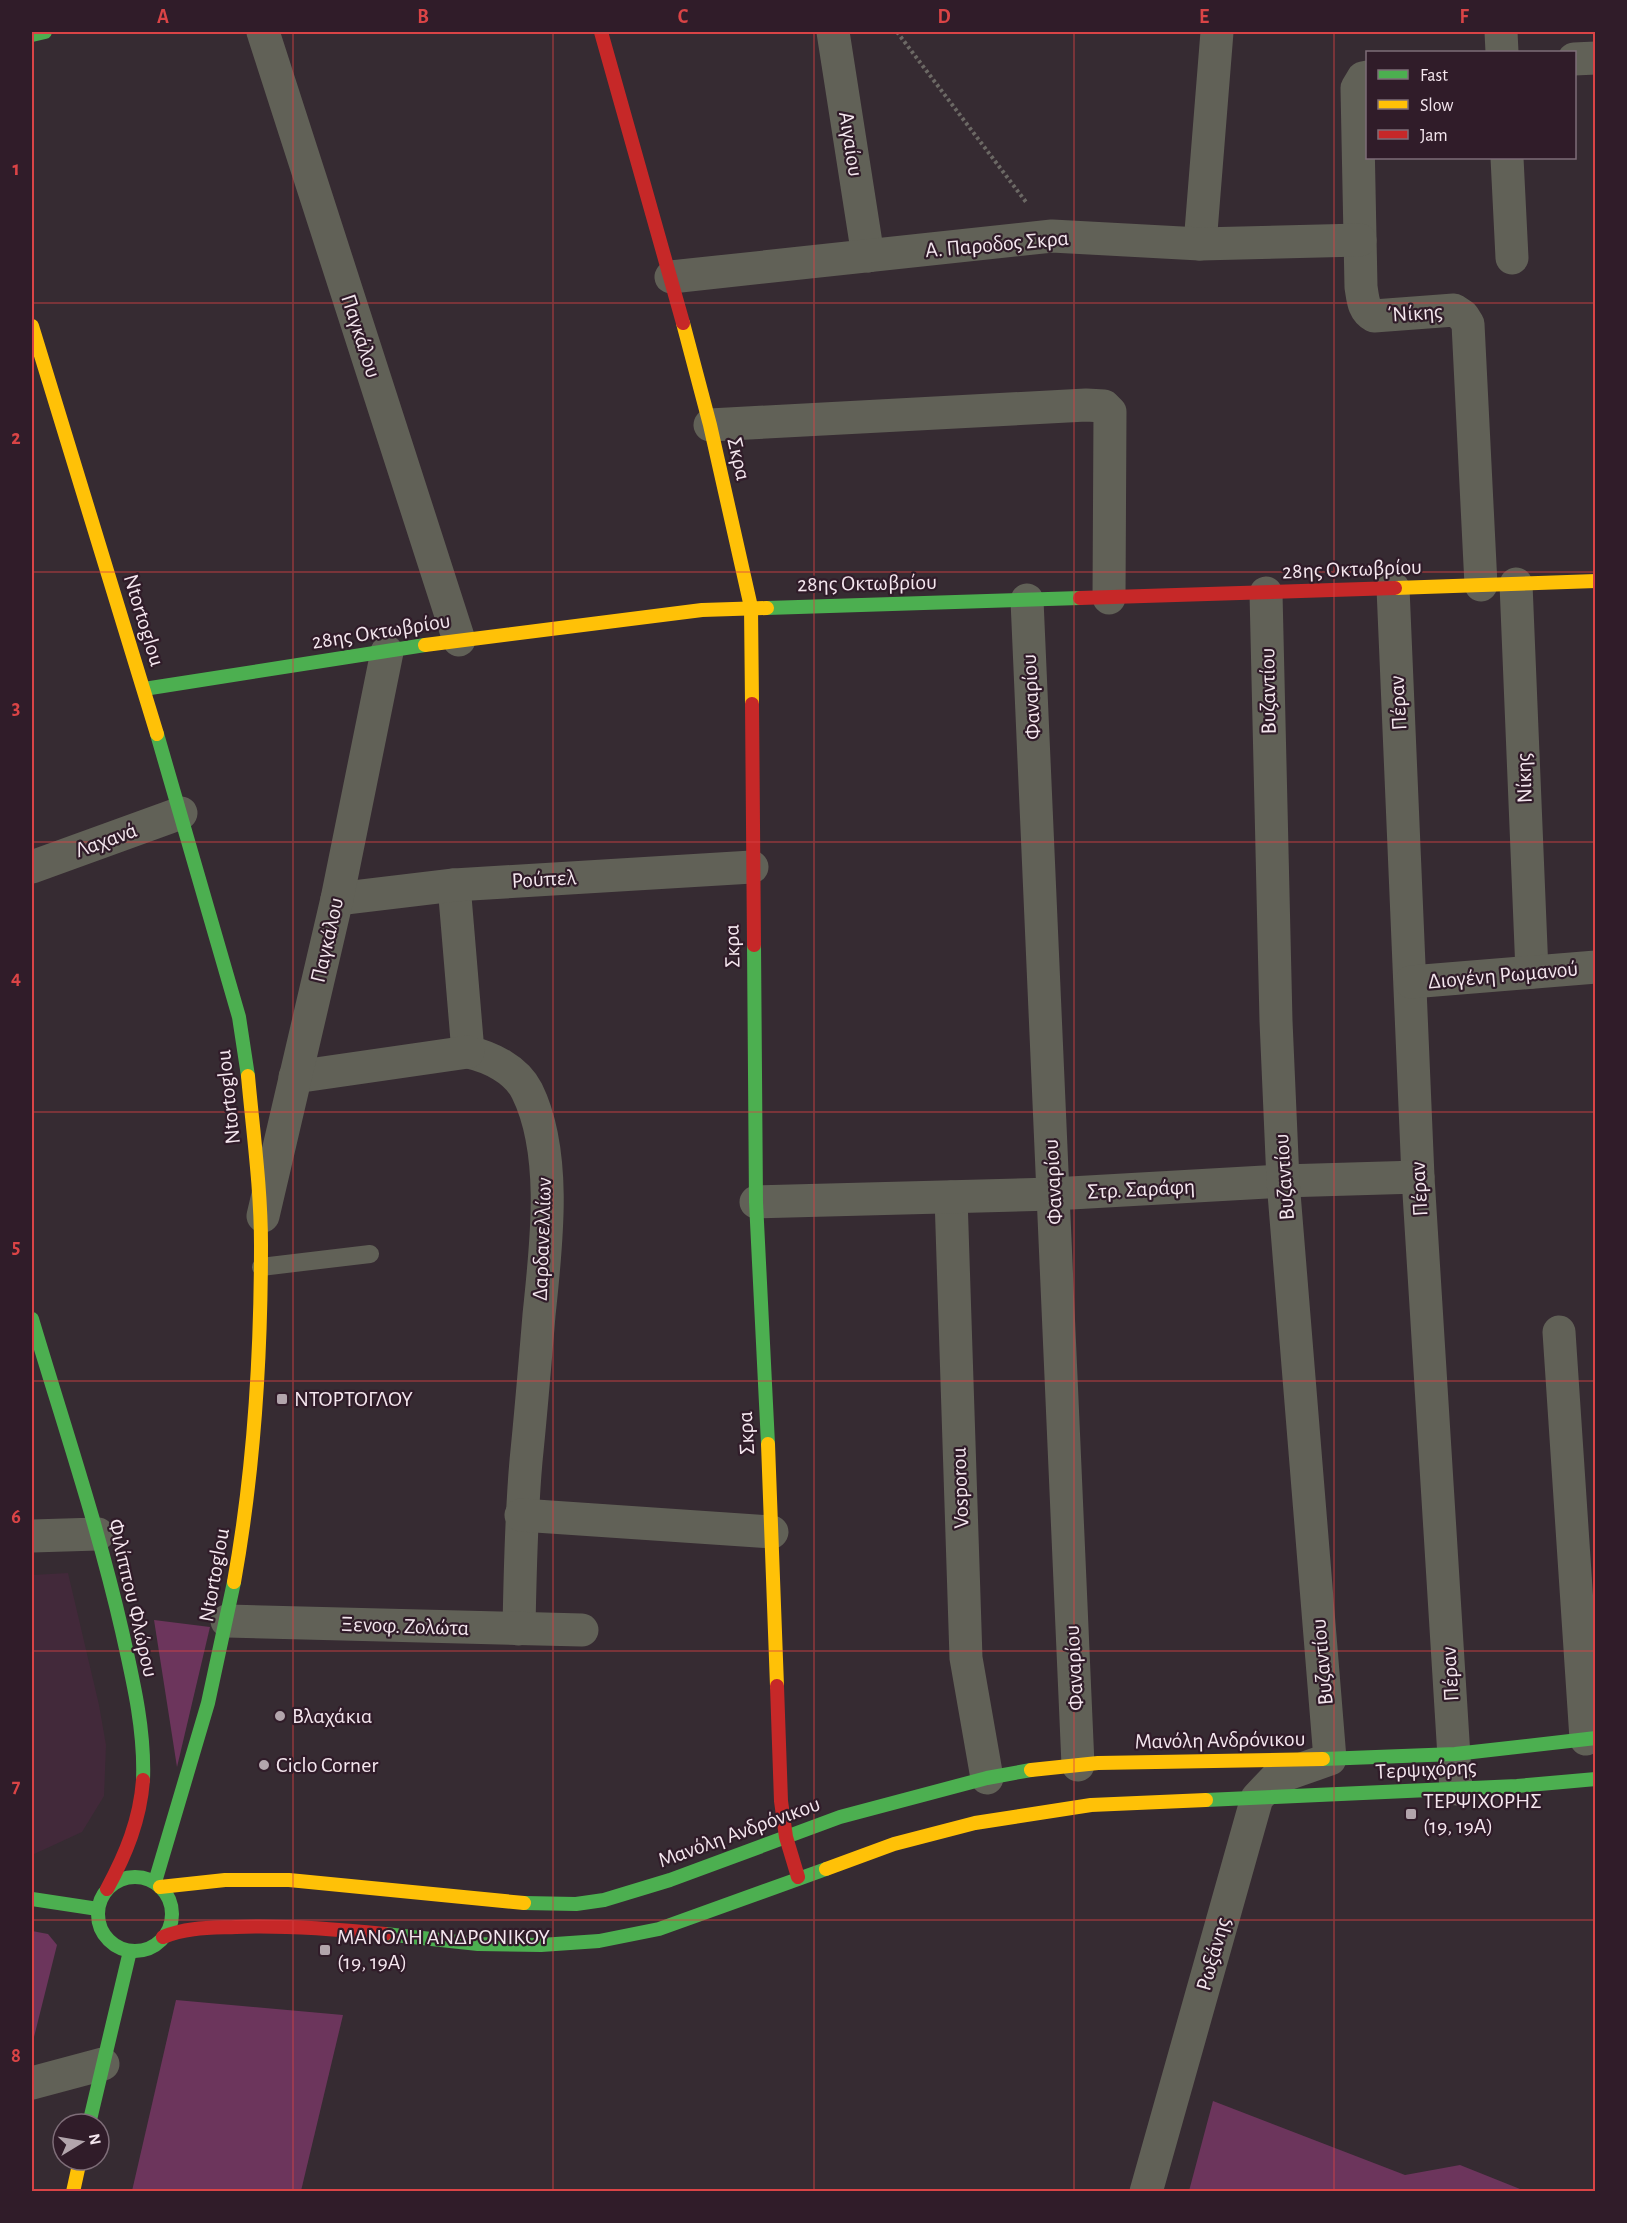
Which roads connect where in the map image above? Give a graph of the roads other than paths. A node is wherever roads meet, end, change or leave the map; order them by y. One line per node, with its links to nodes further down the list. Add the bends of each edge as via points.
1 (45, 32): 7 (street)
2 (263, 32): 28 (street, Παγκάλου)
3 (601, 32): 17 (street, Σκρα)
4 (833, 32): 15 (street, Αιγαίου)
5 (1217, 32): 14 (street)
6 (1501, 32): 8 (street)
7 (32, 35)
8 (1502, 51)
9 (1576, 58): 10 (street)
10 (1596, 58)
11 (1365, 78): 13 (street, ΄Νίκης, via 1357,88)
12 (1507, 159): 16 (street)
13 (1360, 240): 14 (street, Α. Παροδος Σκρα); 22 (street, ΄Νίκης, via 1361,287 1368,312 1377,316 1454,310 1468,324)
14 (1200, 244): 15 (street, Α. Παροδος Σκρα, via 1052,236)
15 (868, 256): 17 (street, Α. Παροδος Σκρα)
16 (1512, 258)
17 (671, 277): 19 (street, Σκρα)
18 (32, 326): 30 (street, Ntortoglou)
19 (710, 425): 25 (street, via 1104,406 1110,412); 27 (street, Σκρα)
20 (1596, 581): 21 (street, 28ης Οκτωβρίου)
21 (1516, 584): 22 (street, 28ης Οκτωβρίου); 37 (street, Νίκης)
22 (1481, 585): 23 (street, 28ης Οκτωβρίου)
23 (1393, 588): 24 (street, 28ης Οκτωβρίου); 38 (street, Πέραν)
24 (1266, 593): 25 (street, 28ης Οκτωβρίου); 42 (street, Βυζαντίου)
25 (1109, 598): 26 (street, 28ης Οκτωβρίου)
26 (1027, 600): 27 (street, 28ης Οκτωβρίου); 43 (street, Φαναρίου)
27 (751, 607): 28 (street, 28ης Οκτωβρίου, via 661,614); 33 (street, Σκρα)
28 (459, 640): 29 (street, 28ης Οκτωβρίου)
29 (387, 652): 30 (street, 28ης Οκτωβρίου); 35 (street, Παγκάλου)
30 (144, 689): 31 (street, Ntortoglou)
31 (182, 813): 32 (street, Λαχανά); 46 (street, Ntortoglou, via 243,1035)
32 (32, 867)
33 (752, 867): 34 (street, Ρούπελ); 45 (street, Σκρα)
34 (454, 885): 35 (street, Ρούπελ); 39 (street)
35 (337, 899): 40 (street, Παγκάλου)
36 (1596, 967): 37 (street, Διογένη Ρωμανού)
37 (1532, 972): 38 (street, Διογένη Ρωμανού)
38 (1411, 982): 41 (street, Πέραν)
39 (468, 1052): 40 (street); 51 (street, Δαρδανελλίων, via 498,1063 517,1077 526,1090 542,1135 547,1198 545,1251)
40 (296, 1077): 46 (street, Παγκάλου)
41 (1418, 1177): 42 (street, Στρ. Σαράφη); 59 (street, Πέραν)
42 (1283, 1181): 43 (street, Στρ. Σαράφη); 60 (street, Βυζαντίου)
43 (1053, 1194): 44 (street, Στρ. Σαράφη); 61 (street, Φαναρίου)
44 (951, 1197): 45 (street, Στρ. Σαράφη); 62 (street, Vosporou, via 966,1658)
45 (756, 1202): 52 (street, Σκρα)
46 (261, 1227): 48 (street, Ntortoglou)
47 (370, 1254): 48 (lane)
48 (261, 1267): 55 (street, Ntortoglou, via 254,1447)
49 (32, 1319): 53 (street, Φιλίππου Φλώρου)
50 (1558, 1332): 58 (street)
51 (522, 1515): 52 (street); 56 (street, Δαρδανελλίων)
52 (772, 1532): 66 (street, Σκρα)
53 (98, 1534): 54 (street); 69 (street, Φιλίππου Φλώρου, via 134,1688 143,1774 135,1832)
54 (32, 1536)
55 (227, 1621): 56 (street, Ξενοφ. Ζολώτα); 68 (street, Ntortoglou)
56 (519, 1629): 57 (street, Ξενοφ. Ζολώτα)
57 (582, 1630)
58 (1591, 1739): 59 (street, Τερψιχόρης)
59 (1455, 1754): 60 (street, Τερψιχόρης); 64 (street, Πέραν)
60 (1330, 1759): 61 (street, Μανόλη Ανδρόνικου); 65 (street, Ρωξάνης, via 1276,1778)
61 (1078, 1765): 62 (street, Μανόλη Ανδρόνικου)
62 (987, 1778): 66 (street, Μανόλη Ανδρόνικου, via 840,1817)
63 (1596, 1779): 64 (street, Τερψιχόρης)
64 (1456, 1789): 65 (street, Τερψιχόρης)
65 (1257, 1798): 67 (street, via 1091,1805 975,1823 894,1844); 79 (street, Ρωξάνης)
66 (786, 1838): 67 (street, Σκρα); 68 (street, Μανόλη Ανδρόνικου, via 635,1891 576,1904 517,1903 278,1879)
67 (798, 1877): 72 (street, via 659,1929 599,1941 478,1944 267,1926 197,1928)
68 (158, 1884): 69 (street, via 141,1876 129,1877); 72 (street, via 169,1898 172,1914)
69 (108, 1889): 71 (street)
70 (32, 1899): 71 (street)
71 (98, 1909): 73 (street, via 98,1922 105,1936)
72 (164, 1937): 73 (street, via 147,1949)
73 (130, 1951): 74 (street)
74 (103, 2064): 75 (street); 76 (street)
75 (32, 2083)
76 (92, 2112)
77 (77, 2172): 78 (street)
78 (73, 2192)
79 (1146, 2192)

